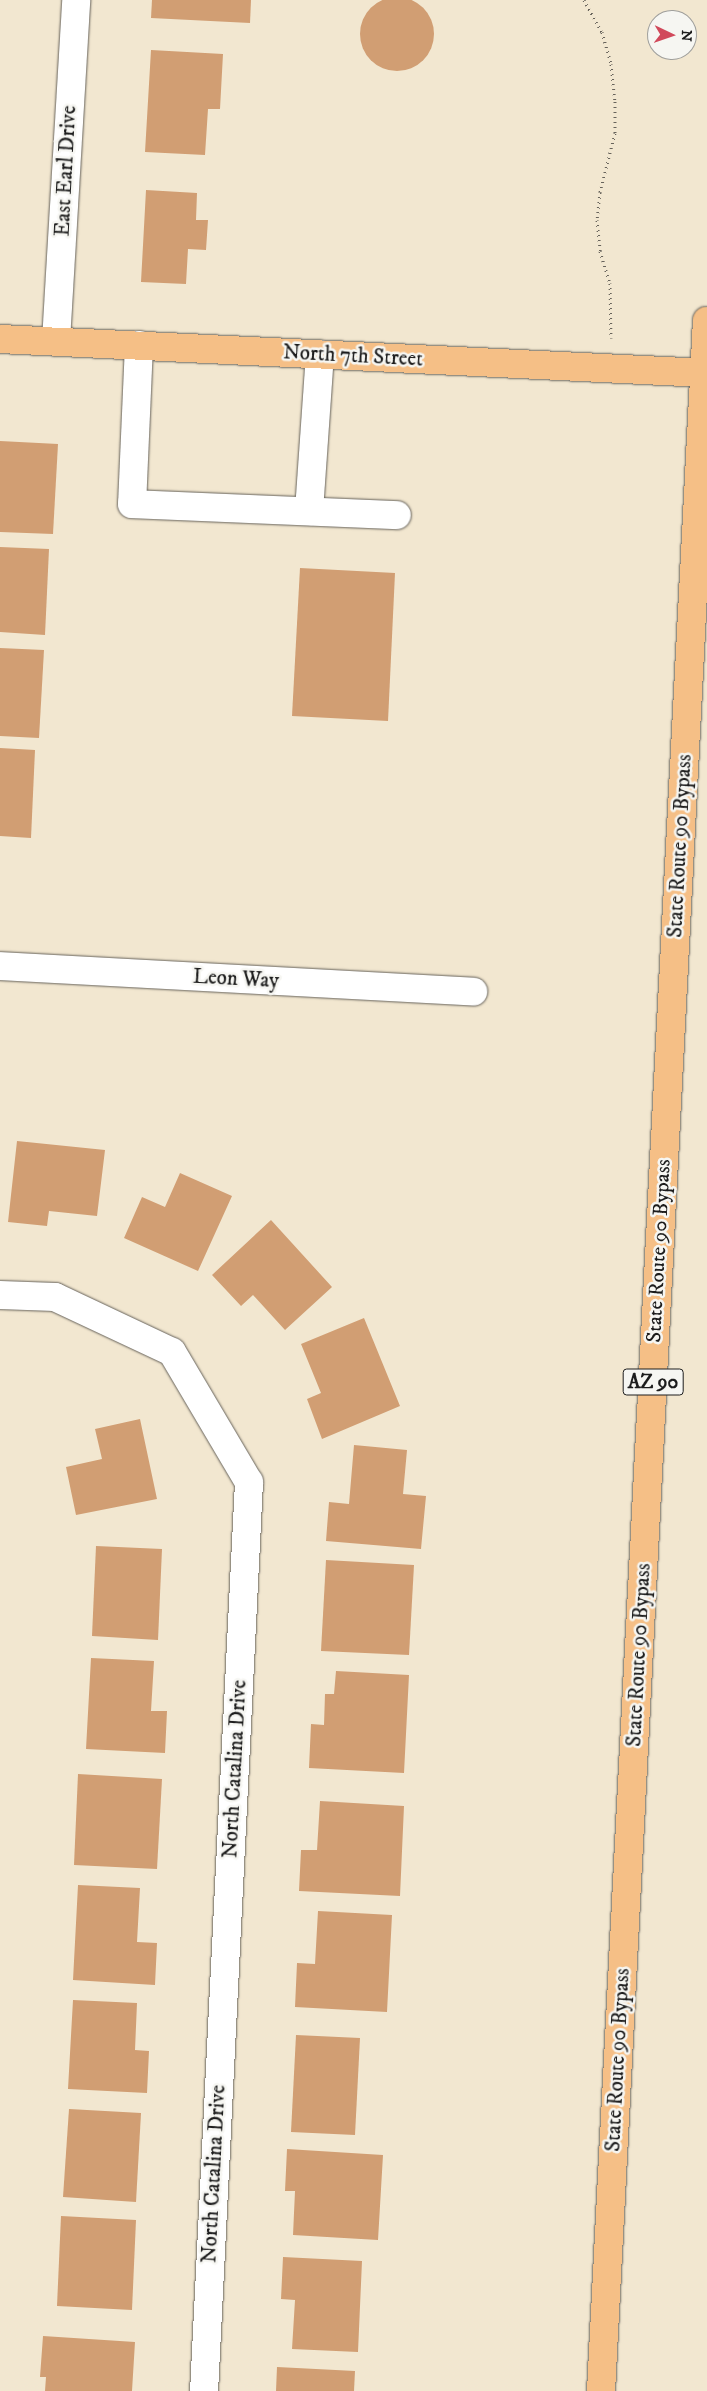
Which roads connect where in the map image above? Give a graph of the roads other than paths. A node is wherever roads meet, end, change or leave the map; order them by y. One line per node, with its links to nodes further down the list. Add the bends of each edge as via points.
1 (76, 0): 4 (street, East Earl Drive)
2 (707, 321): 7 (main road, State Route 90 Bypass / AZ 90)
3 (0, 339): 4 (main road, North 7th Street)
4 (56, 341): 5 (main road, North 7th Street)
5 (139, 345): 6 (main road, North 7th Street); 8 (street, via 132,504)
6 (320, 354): 7 (main road, North 7th Street); 8 (street)
7 (706, 373): 14 (main road, State Route 90 Bypass / AZ 90)
8 (309, 511): 9 (street)
9 (397, 515)
10 (0, 966): 11 (street, Leon Way)
11 (473, 992)
12 (0, 1295): 13 (street, North Catalina Drive, via 55,1297 172,1352 249,1482)
13 (204, 2391)
14 (601, 2391)

